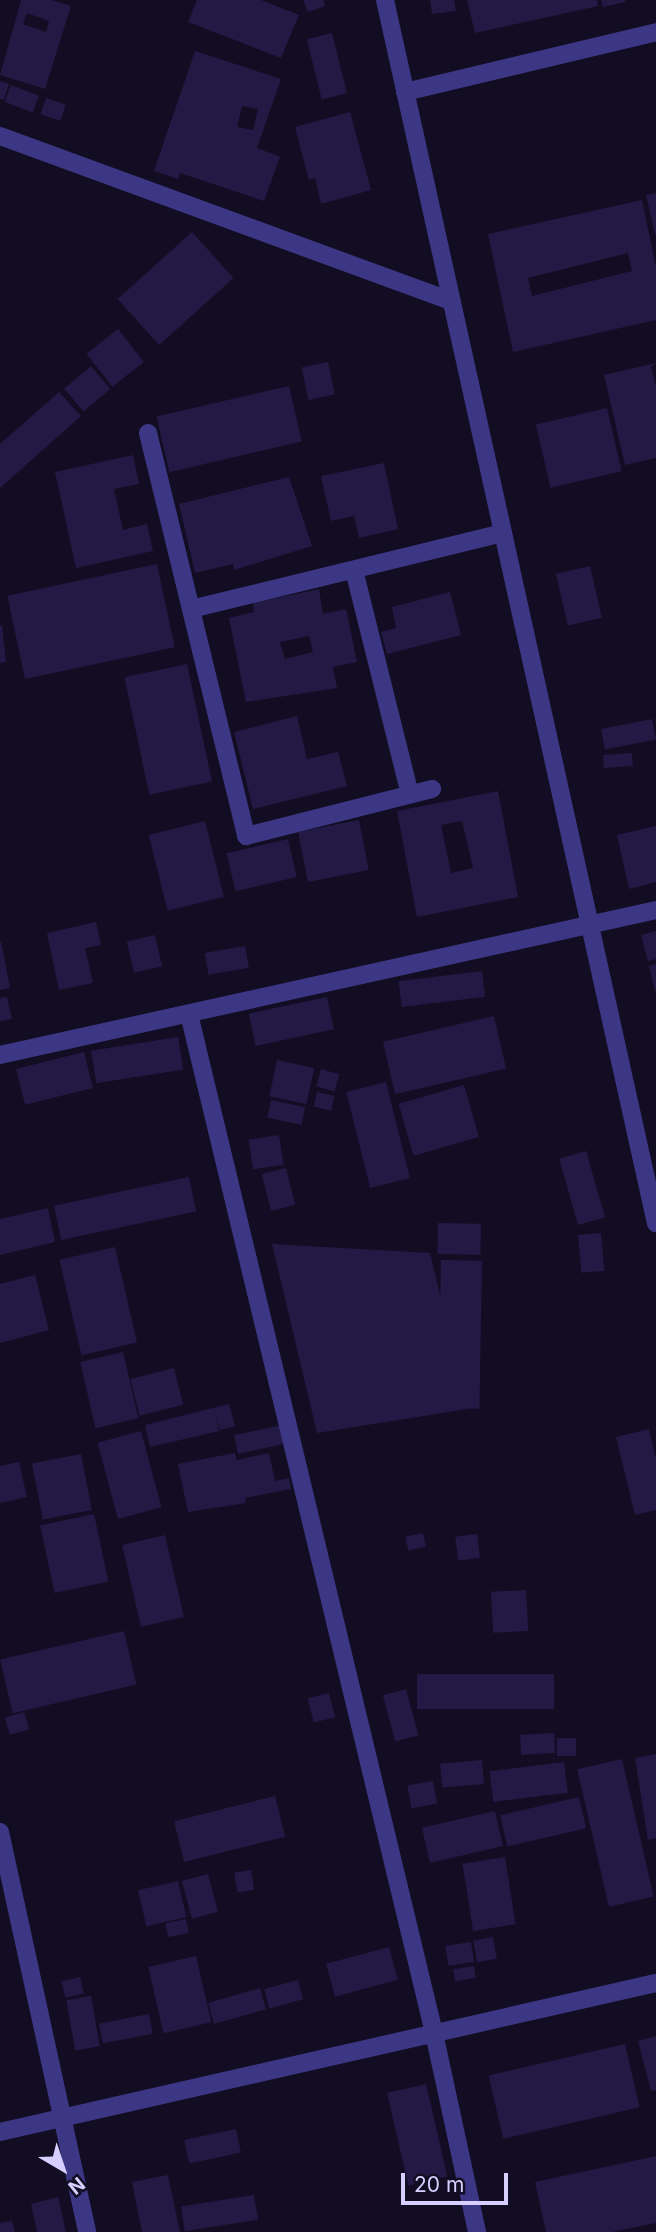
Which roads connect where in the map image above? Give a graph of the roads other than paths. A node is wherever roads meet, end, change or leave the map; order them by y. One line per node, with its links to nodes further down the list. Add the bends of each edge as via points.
1 (385, 0): 3 (street)
2 (656, 32): 3 (street)
3 (405, 92): 5 (street)
4 (0, 136): 5 (street)
5 (452, 301): 7 (street)
6 (148, 433): 9 (street)
7 (503, 533): 8 (street); 13 (street)
8 (354, 570): 9 (street); 11 (street)
9 (191, 609): 11 (street, via 246,836)
10 (432, 789): 11 (street)
11 (410, 794)
12 (656, 910): 13 (street)
13 (590, 926): 14 (street); 16 (street)
14 (189, 1014): 15 (street); 19 (street)
15 (0, 1055)
16 (656, 1223)
17 (0, 1832): 20 (street)
18 (656, 1983): 19 (street)
19 (434, 2033): 20 (street); 23 (street)
20 (62, 2118): 21 (street); 22 (street)
21 (0, 2132)
22 (86, 2232)
23 (477, 2232)

